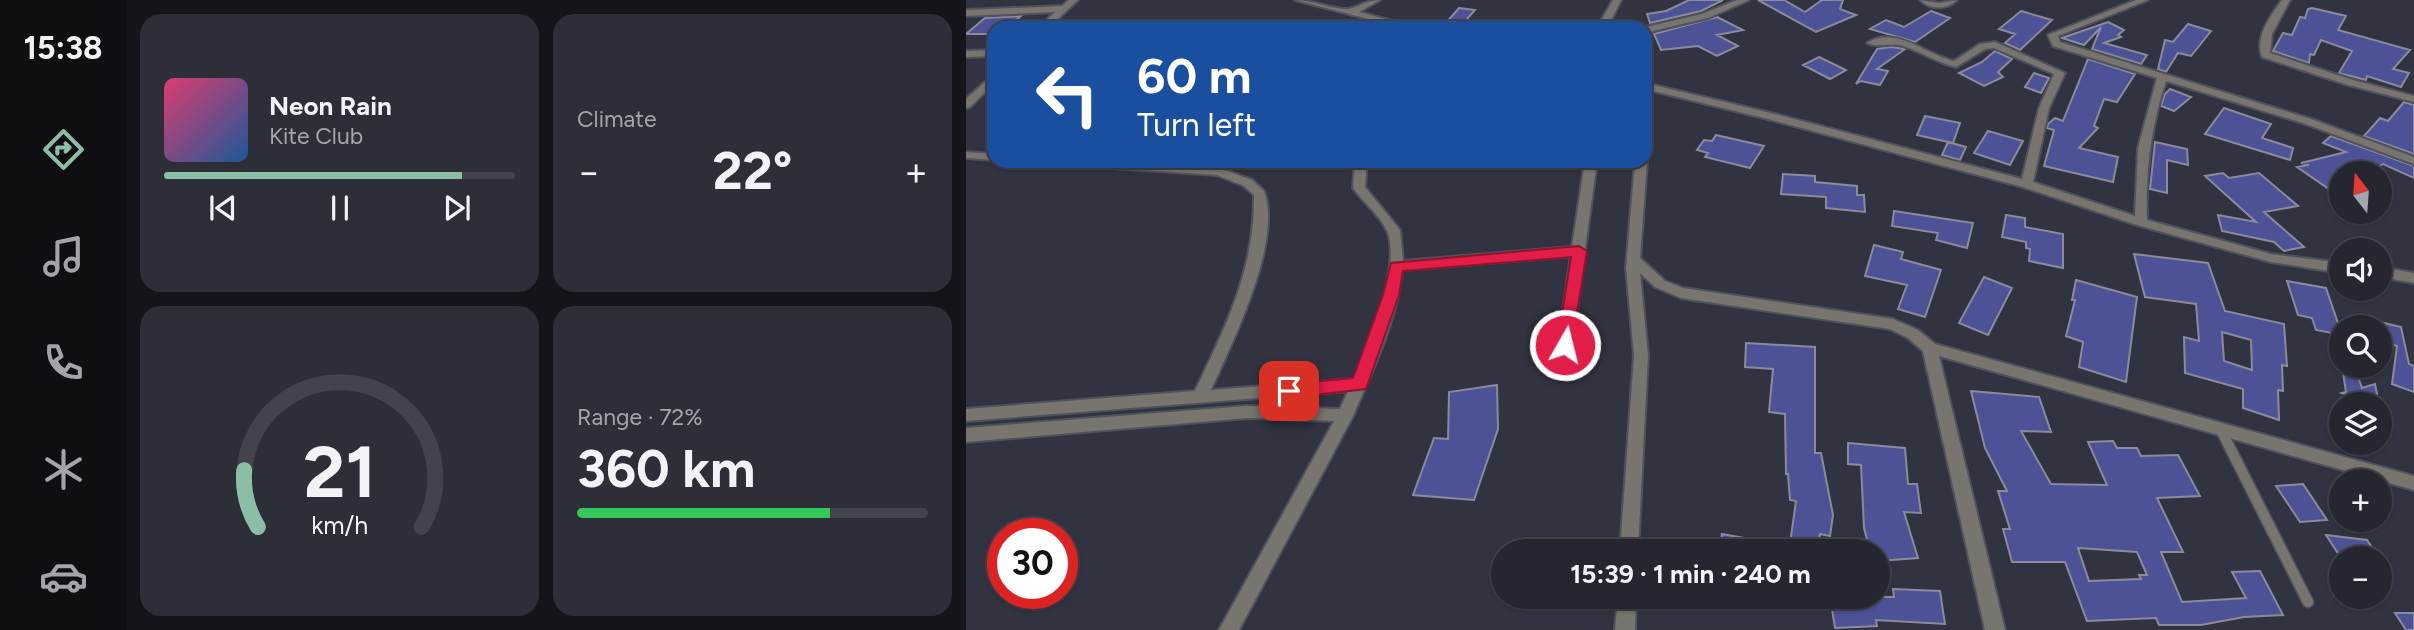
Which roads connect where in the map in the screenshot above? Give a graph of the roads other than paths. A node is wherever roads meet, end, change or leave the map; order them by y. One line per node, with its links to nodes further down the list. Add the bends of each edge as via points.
1 (1074, 0): 10 (street)
2 (1299, 0): 11 (street)
3 (1376, 0): 11 (street)
4 (1617, 0): 15 (street)
5 (1745, 0): 16 (street, via 1705,16)
6 (1924, 0): 7 (street, via 1934,6)
7 (1953, 0)
8 (2144, 0): 20 (street, via 2053,35 2056,44)
9 (2286, 0): 23 (street, via 2264,44 2267,57)
10 (1062, 9): 12 (street); 13 (street)
11 (1351, 12): 14 (street)
12 (966, 13)
13 (1050, 21)
14 (1387, 21)
15 (1606, 21)
16 (1652, 28)
17 (1872, 43): 32 (street, via 1901,41 1956,64 1983,46 1995,45 2060,74 2044,108)
18 (987, 53): 19 (street)
19 (966, 54)
20 (2162, 78): 27 (street, via 2286,114); 33 (street, via 2142,142)
21 (987, 84): 24 (street)
22 (1652, 88): 32 (street)
23 (2414, 99)
24 (966, 105)
25 (966, 155): 26 (street)
26 (987, 156)
27 (2414, 161)
28 (1159, 168): 43 (street, via 1219,172 1248,183 1260,194 1256,264)
29 (1360, 168): 36 (street, via 1359,188 1395,233)
30 (1590, 168): 34 (street)
31 (1641, 168): 35 (street)
32 (2027, 184): 33 (street)
33 (2141, 222): 37 (street, via 2271,258)
34 (1579, 251): 36 (street); 40 (street)
35 (1634, 260): 41 (street, via 1660,284 1681,293 1893,324); 51 (street, via 1641,355)
36 (1397, 266): 42 (street)
37 (2329, 266)
38 (2392, 274): 39 (street)
39 (2414, 278)
40 (1565, 345)
41 (1930, 348): 47 (street); 56 (street)
42 (1360, 384): 43 (street); 46 (street)
43 (1200, 396): 44 (street)
44 (1005, 412): 45 (street); 48 (street)
45 (966, 415)
46 (1345, 416): 48 (street, via 1247,412); 54 (street)
47 (2222, 432): 50 (street); 52 (lane)
48 (993, 433): 49 (street)
49 (966, 435)
50 (2414, 483)
51 (1630, 539)
52 (2308, 602)
53 (1626, 609): 55 (street)
54 (1229, 630)
55 (1625, 630)
56 (1995, 630)

